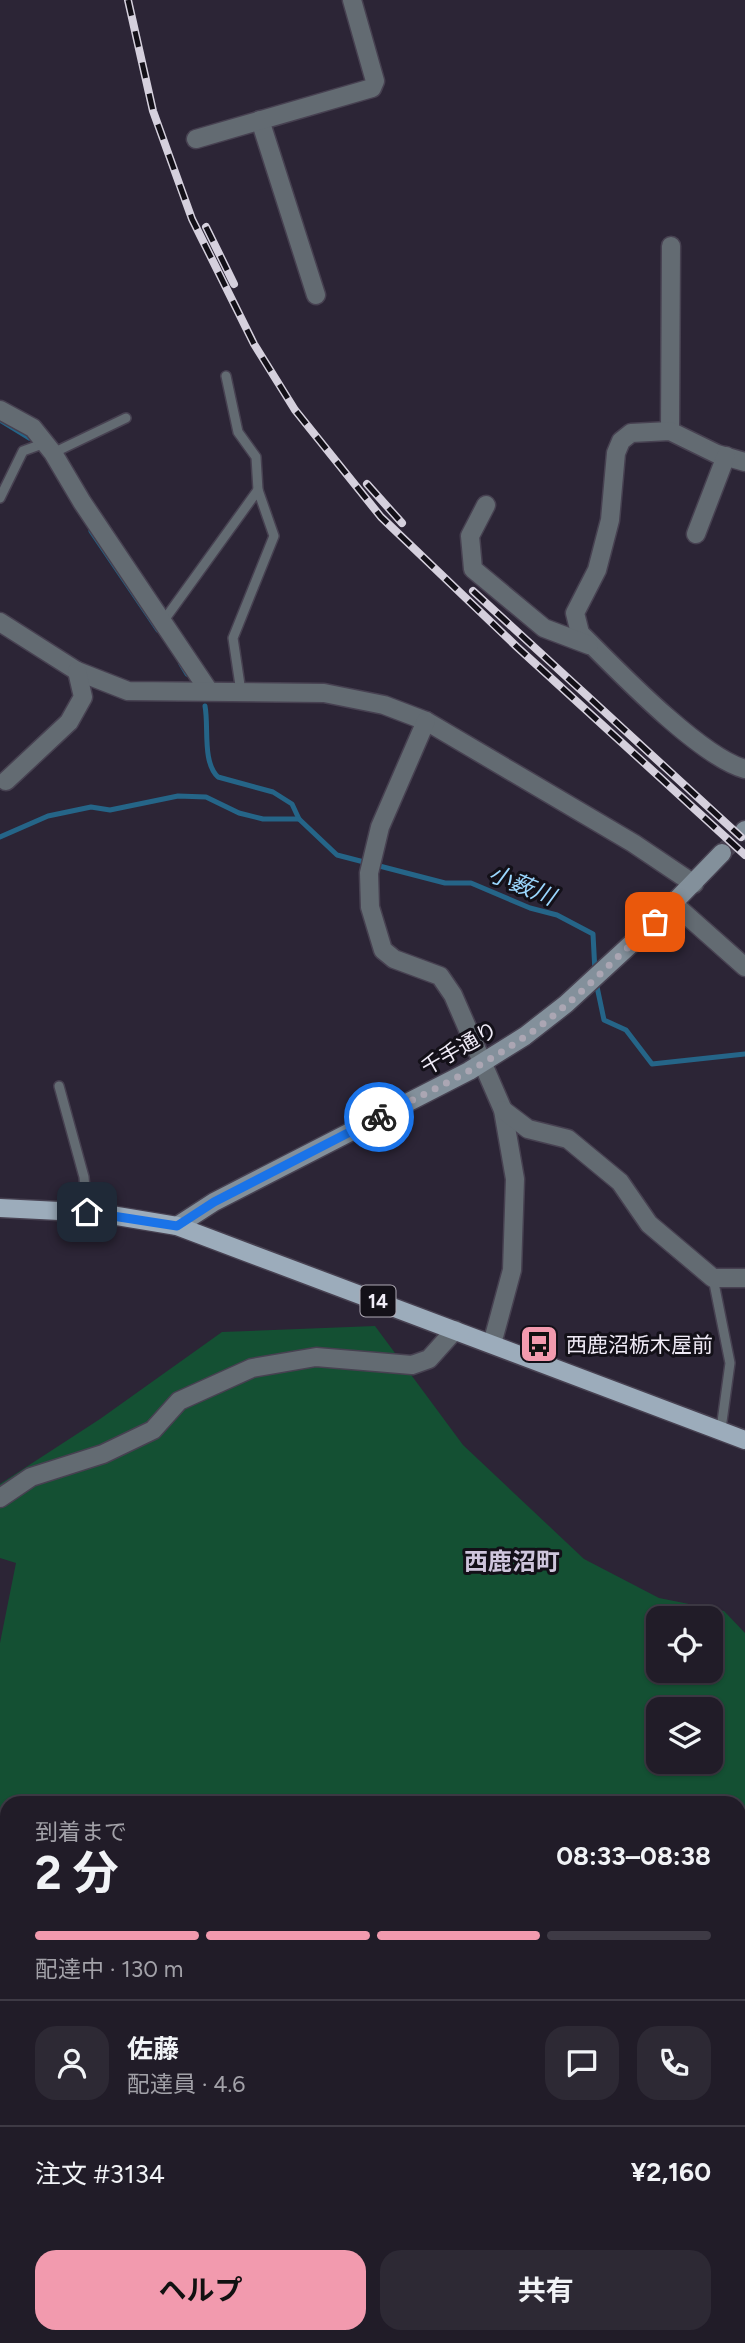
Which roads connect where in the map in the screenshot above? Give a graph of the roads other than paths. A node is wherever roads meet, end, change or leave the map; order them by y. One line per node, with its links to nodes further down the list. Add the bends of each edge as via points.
1 (352, 0): 2 (street, via 375,81 372,88)
2 (260, 120): 3 (street); 5 (street)
3 (196, 139)
4 (671, 246): 9 (street)
5 (316, 295)
6 (226, 376): 13 (lane, via 238,432 256,457)
7 (0, 410): 10 (street, via 33,428)
8 (126, 418): 10 (lane)
9 (670, 430): 11 (street); 19 (street, via 631,433 621,440 616,453 610,520 597,570 575,613 580,633)
10 (49, 448): 14 (lane, via 23,451); 18 (street)
11 (726, 456): 12 (street); 16 (street)
12 (745, 462)
13 (258, 490): 18 (lane); 22 (lane, via 274,536 233,638)
14 (0, 498)
15 (486, 505): 19 (street, via 470,536 473,569 544,628)
16 (696, 534)
17 (0, 622): 20 (street)
18 (162, 623): 21 (street)
19 (595, 648): 24 (street, via 687,733 729,765)
20 (77, 671): 21 (street, via 128,691); 25 (street, via 83,697 69,722)
21 (209, 691): 22 (street)
22 (241, 692): 23 (street, via 324,693 384,705)
23 (426, 721): 27 (street); 30 (street, via 380,827 369,873 370,907 383,950 394,959 440,976)
24 (745, 769)
25 (6, 781)
26 (722, 853): 27 (street, 千手通り)
27 (694, 884): 28 (street, 千手通り)
28 (674, 904): 29 (street); 30 (street, 千手通り, via 566,1004)
29 (745, 967)
30 (484, 1060): 32 (street); 35 (street, 千手通り, via 214,1202)
31 (59, 1086): 34 (lane, via 84,1177)
32 (503, 1110): 36 (street, via 528,1129 568,1139 621,1182 649,1224); 39 (street, via 515,1179 512,1270)
33 (0, 1208): 34 (main road, 14)
34 (87, 1212): 35 (main road, 14)
35 (177, 1226): 38 (main road, 14)
36 (713, 1278): 37 (street); 40 (lane, via 730,1363)
37 (745, 1278)
38 (455, 1330): 39 (main road, 14); 42 (street, via 429,1359 412,1365 316,1357 252,1368 178,1401 153,1430 103,1454 32,1477)
39 (492, 1344): 40 (main road, 14)
40 (721, 1429): 41 (main road, 14)
41 (745, 1440)
42 (0, 1497)

